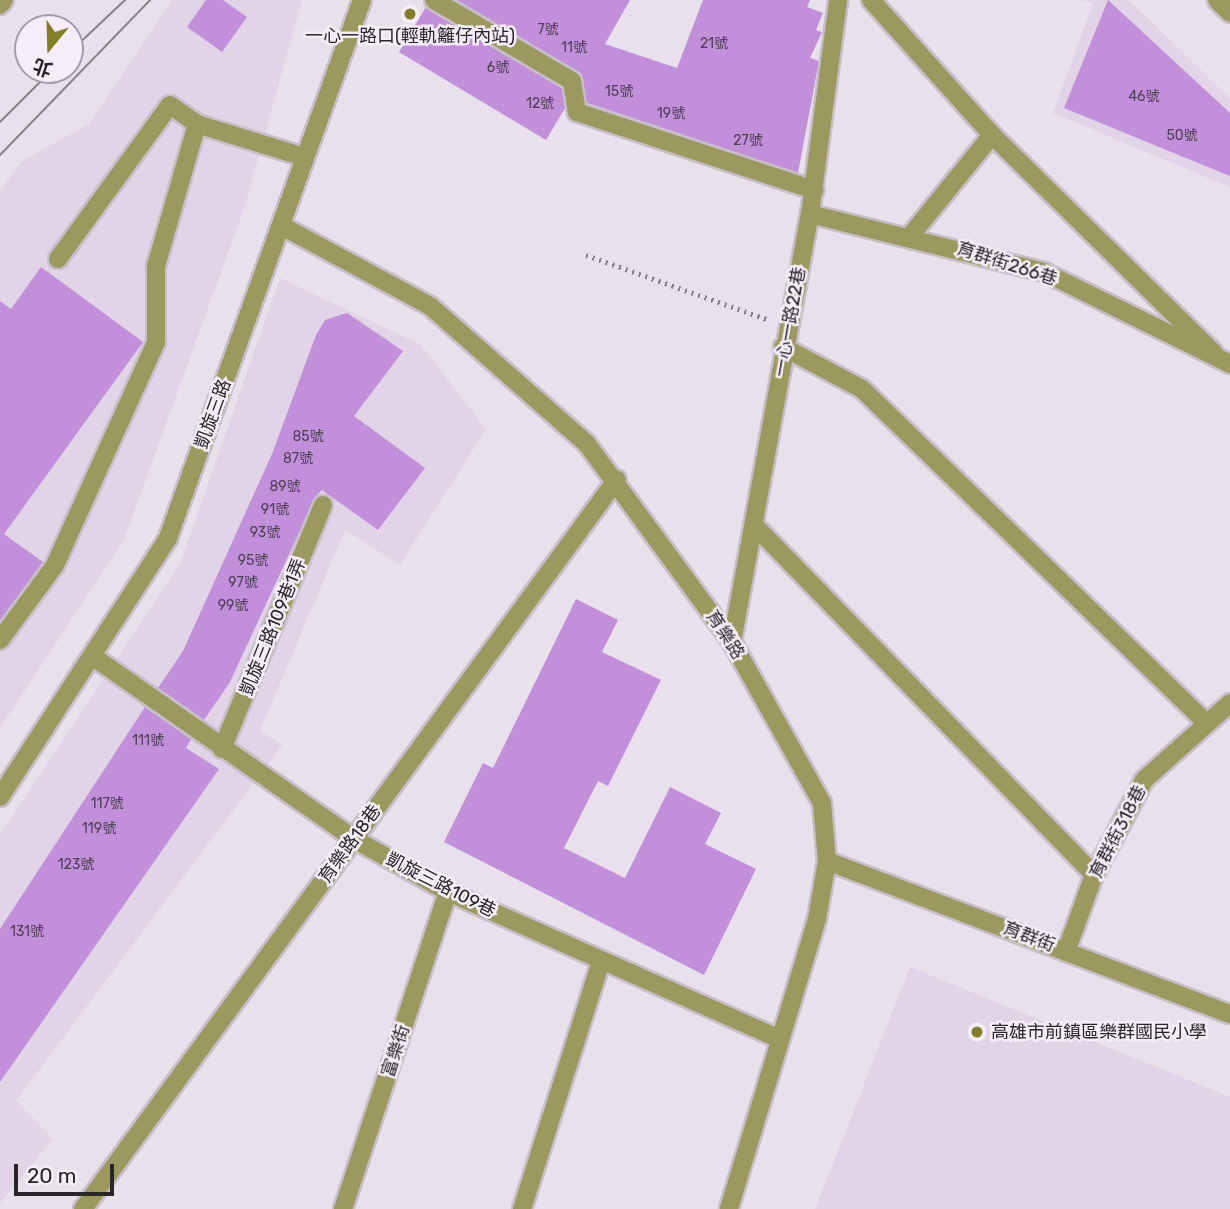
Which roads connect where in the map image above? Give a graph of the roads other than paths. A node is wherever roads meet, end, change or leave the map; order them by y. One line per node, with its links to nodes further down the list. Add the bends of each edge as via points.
1 (4, 0): 7 (street)
2 (362, 0): 11 (street, 凱旋三路)
3 (434, 0): 12 (street, via 572,81 576,112)
4 (838, 0): 12 (street, 一心一路22巷)
5 (871, 0): 10 (street)
6 (1217, 0): 8 (street)
7 (0, 5)
8 (1230, 13)
9 (197, 124): 11 (street); 16 (street, via 170,106); 23 (street, via 156,266 156,342 55,565)
10 (992, 135): 15 (street); 18 (street)
11 (304, 157): 14 (street, 凱旋三路)
12 (814, 190): 13 (street, 一心一路22巷)
13 (810, 214): 15 (street, 育群街266巷); 17 (street, 一心一路22巷)
14 (282, 226): 20 (street, 育樂路, via 430,306 587,444); 25 (street, 凱旋三路, via 168,538)
15 (911, 235): 18 (street, 育群街266巷, via 1044,272)
16 (58, 259)
17 (783, 346): 22 (street, 一心一路22巷); 27 (street, via 862,389)
18 (1214, 353): 19 (street, 育群街266巷)
19 (1230, 364)
20 (617, 479): 24 (street, 育樂路); 30 (street, 育樂路18巷)
21 (323, 505): 28 (street, 凱旋三路109巷1弄)
22 (757, 528): 24 (street, 一心一路22巷); 32 (street)
23 (0, 640)
24 (732, 642): 31 (street, 育樂路, via 822,803)
25 (95, 658): 28 (street, 凱旋三路109巷); 29 (street, 凱旋三路)
26 (1230, 703): 27 (street, 育群街318巷)
27 (1206, 722): 32 (street, 育群街318巷, via 1143,780)
28 (222, 749): 30 (street, 凱旋三路109巷)
29 (0, 797)
30 (354, 839): 33 (street, 凱旋三路109巷); 38 (street, 育樂路18巷)
31 (827, 861): 34 (street, 育群街); 37 (street, 育樂路)
32 (1094, 875): 34 (street, 育群街318巷)
33 (448, 892): 35 (street, 凱旋三路109巷); 39 (street, 富樂街)
34 (1066, 952): 36 (street, 育群街)
35 (601, 962): 37 (street, 凱旋三路109巷); 40 (street)
36 (1230, 1014)
37 (780, 1039): 41 (street, 育樂路)
38 (83, 1209)
39 (343, 1209)
40 (522, 1209)
41 (729, 1209)

